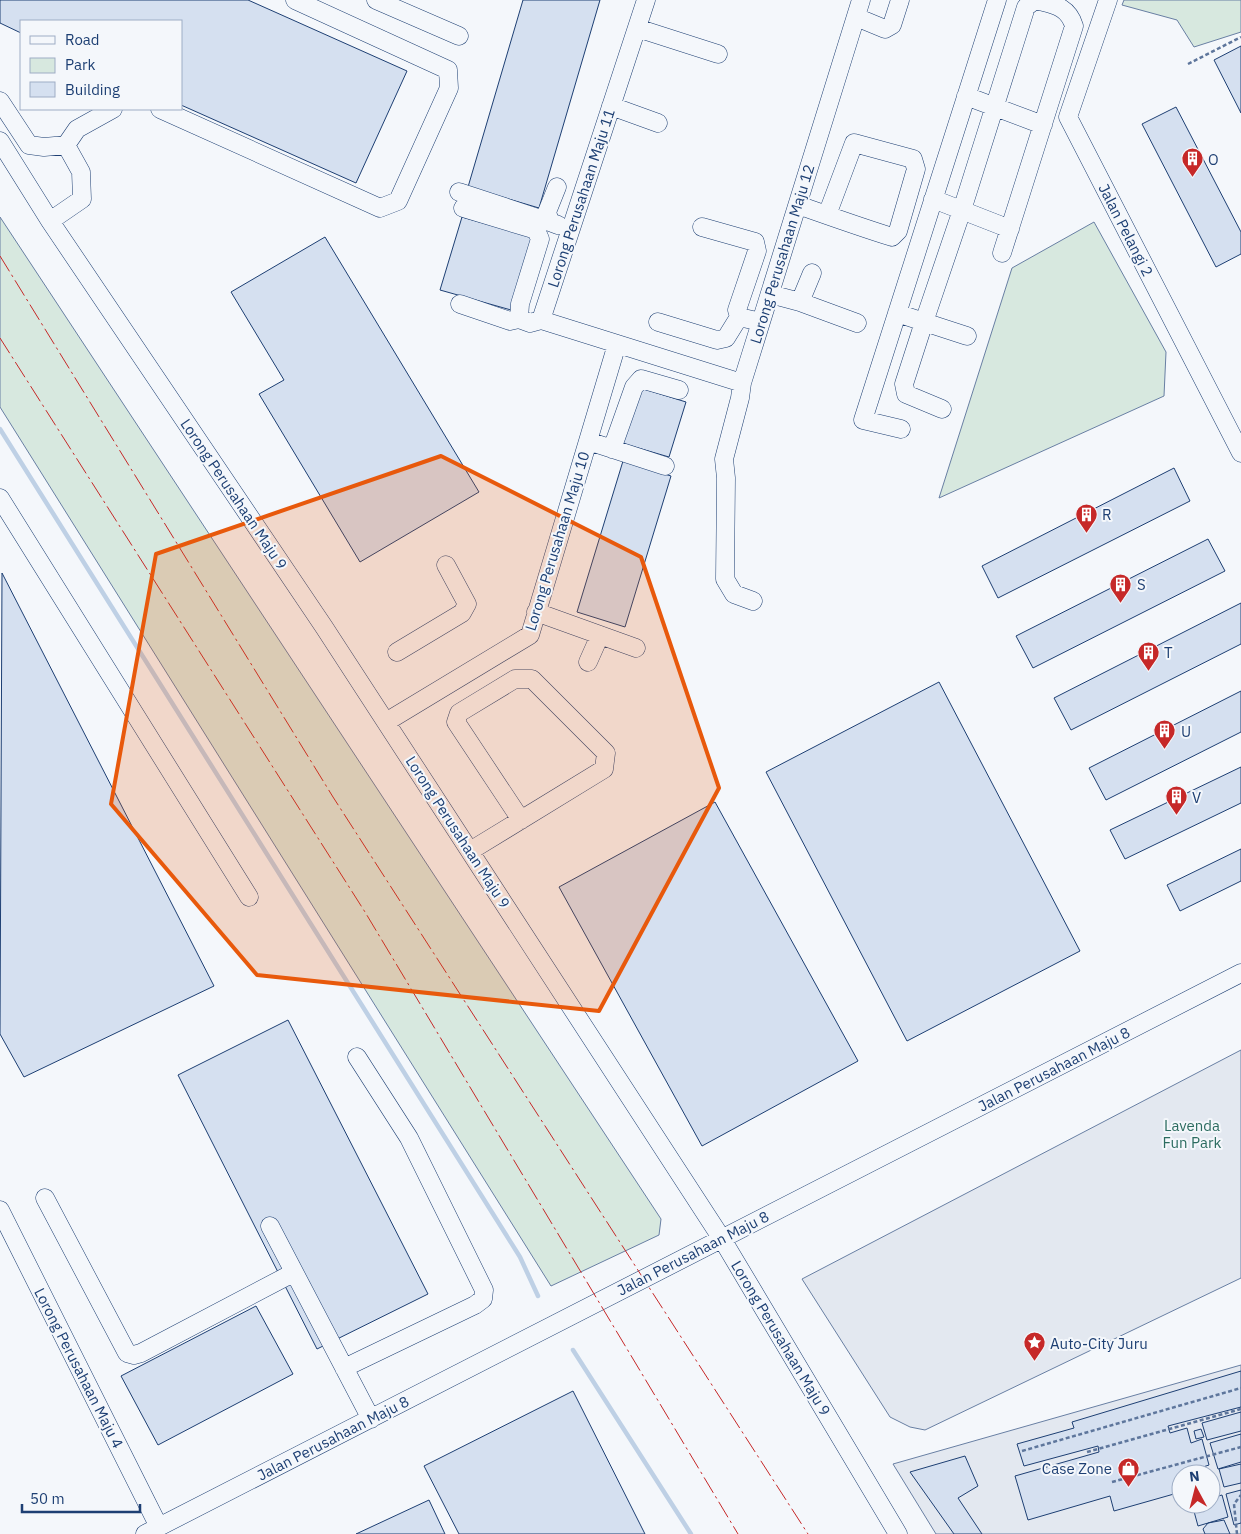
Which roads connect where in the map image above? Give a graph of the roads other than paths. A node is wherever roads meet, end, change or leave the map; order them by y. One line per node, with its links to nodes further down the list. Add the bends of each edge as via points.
1 (295, 0): 17 (street, via 448,70 449,88 398,200 380,208)
2 (376, 0): 10 (street)
3 (646, 0): 9 (street, Lorong Perusahaan Maju 11)
4 (861, 0): 8 (street, Lorong Perusahaan Maju 12)
5 (900, 0): 8 (street, via 892,25 885,29)
6 (997, 0): 12 (street)
7 (1108, 0): 53 (street, Jalan Pelangi 2, via 1068,117)
8 (856, 17): 24 (street, Lorong Perusahaan Maju 12)
9 (636, 28): 11 (street); 14 (street, Lorong Perusahaan Maju 11)
10 (459, 36)
11 (718, 54)
12 (966, 96): 15 (street); 23 (street)
13 (0, 101): 21 (street, via 29,145)
14 (611, 106): 18 (street); 30 (street, Lorong Perusahaan Maju 11)
15 (995, 107): 19 (street); 19 (street, via 1026,7 1035,0 1064,8 1074,26); 25 (street)
16 (111, 110): 21 (street, via 77,129)
17 (162, 110)
18 (658, 122)
19 (1043, 125): 31 (street)
20 (0, 141): 27 (street, Lorong Perusahaan Maju 9)
21 (66, 145): 27 (street, via 81,172 82,199)
22 (558, 187): 28 (street, via 548,212)
23 (934, 199): 25 (street); 37 (street)
24 (798, 205): 26 (street); 34 (street, Lorong Perusahaan Maju 12)
25 (962, 210): 31 (street); 43 (street)
26 (827, 215): 26 (street, via 854,143 913,160 916,169 898,231 892,237)
27 (50, 221): 63 (street, Lorong Perusahaan Maju 9)
28 (550, 222): 30 (street); 39 (street, via 461,200 536,230 540,239 520,304)
29 (702, 227): 38 (street, via 755,242 758,251 737,310)
30 (570, 229): 40 (street, Lorong Perusahaan Maju 11)
31 (1010, 229): 32 (street)
32 (1002, 252)
33 (812, 273): 35 (street)
34 (770, 294): 35 (street); 42 (street, Lorong Perusahaan Maju 12)
35 (800, 302): 44 (street)
36 (460, 304): 39 (street, via 510,321)
37 (897, 313): 43 (street); 50 (street, via 863,420)
38 (739, 317): 41 (street, via 726,338 717,340); 42 (street)
39 (519, 320): 40 (street, via 530,323)
40 (541, 320): 46 (street)
41 (658, 322)
42 (761, 322): 47 (street, Lorong Perusahaan Maju 12)
43 (924, 322): 45 (street); 49 (street, via 904,384 906,394)
44 (857, 323)
45 (967, 336)
46 (617, 344): 47 (street); 51 (street, Lorong Perusahaan Maju 10)
47 (742, 383): 57 (street, Lorong Perusahaan Maju 12, via 724,459 725,579 734,594)
48 (679, 390): 52 (street, via 641,379 634,387)
49 (942, 409)
50 (901, 429)
51 (588, 441): 52 (street); 58 (street, Lorong Perusahaan Maju 10)
52 (612, 449): 54 (street)
53 (1241, 453)
54 (665, 466)
55 (0, 498): 66 (street)
56 (446, 565): 61 (street, via 467,604 462,613)
57 (753, 601)
58 (536, 612): 59 (street); 63 (street, Lorong Perusahaan Maju 10, via 530,635)
59 (600, 635): 60 (street); 62 (street)
60 (636, 648)
61 (397, 652)
62 (588, 662)
63 (386, 722): 65 (street, Lorong Perusahaan Maju 9)
64 (521, 820): 64 (street, via 604,769 606,753 532,679 515,679 459,713 456,722); 65 (street)
65 (470, 851): 72 (street, Lorong Perusahaan Maju 9)
66 (249, 897)
67 (1241, 973): 72 (street, Jalan Perusahaan Maju 8)
68 (357, 1057): 74 (street, via 409,1138 484,1290 483,1298 475,1305)
69 (46, 1198): 73 (street, via 130,1355)
70 (0, 1210): 76 (street, Lorong Perusahaan Maju 4)
71 (270, 1226): 73 (street)
72 (722, 1239): 75 (street, Jalan Perusahaan Maju 8); 77 (street, Lorong Perusahaan Maju 9)
73 (293, 1273): 74 (street)
74 (344, 1368): 75 (street)
75 (371, 1419): 76 (street, Jalan Perusahaan Maju 8)
76 (152, 1531)
77 (898, 1534)

